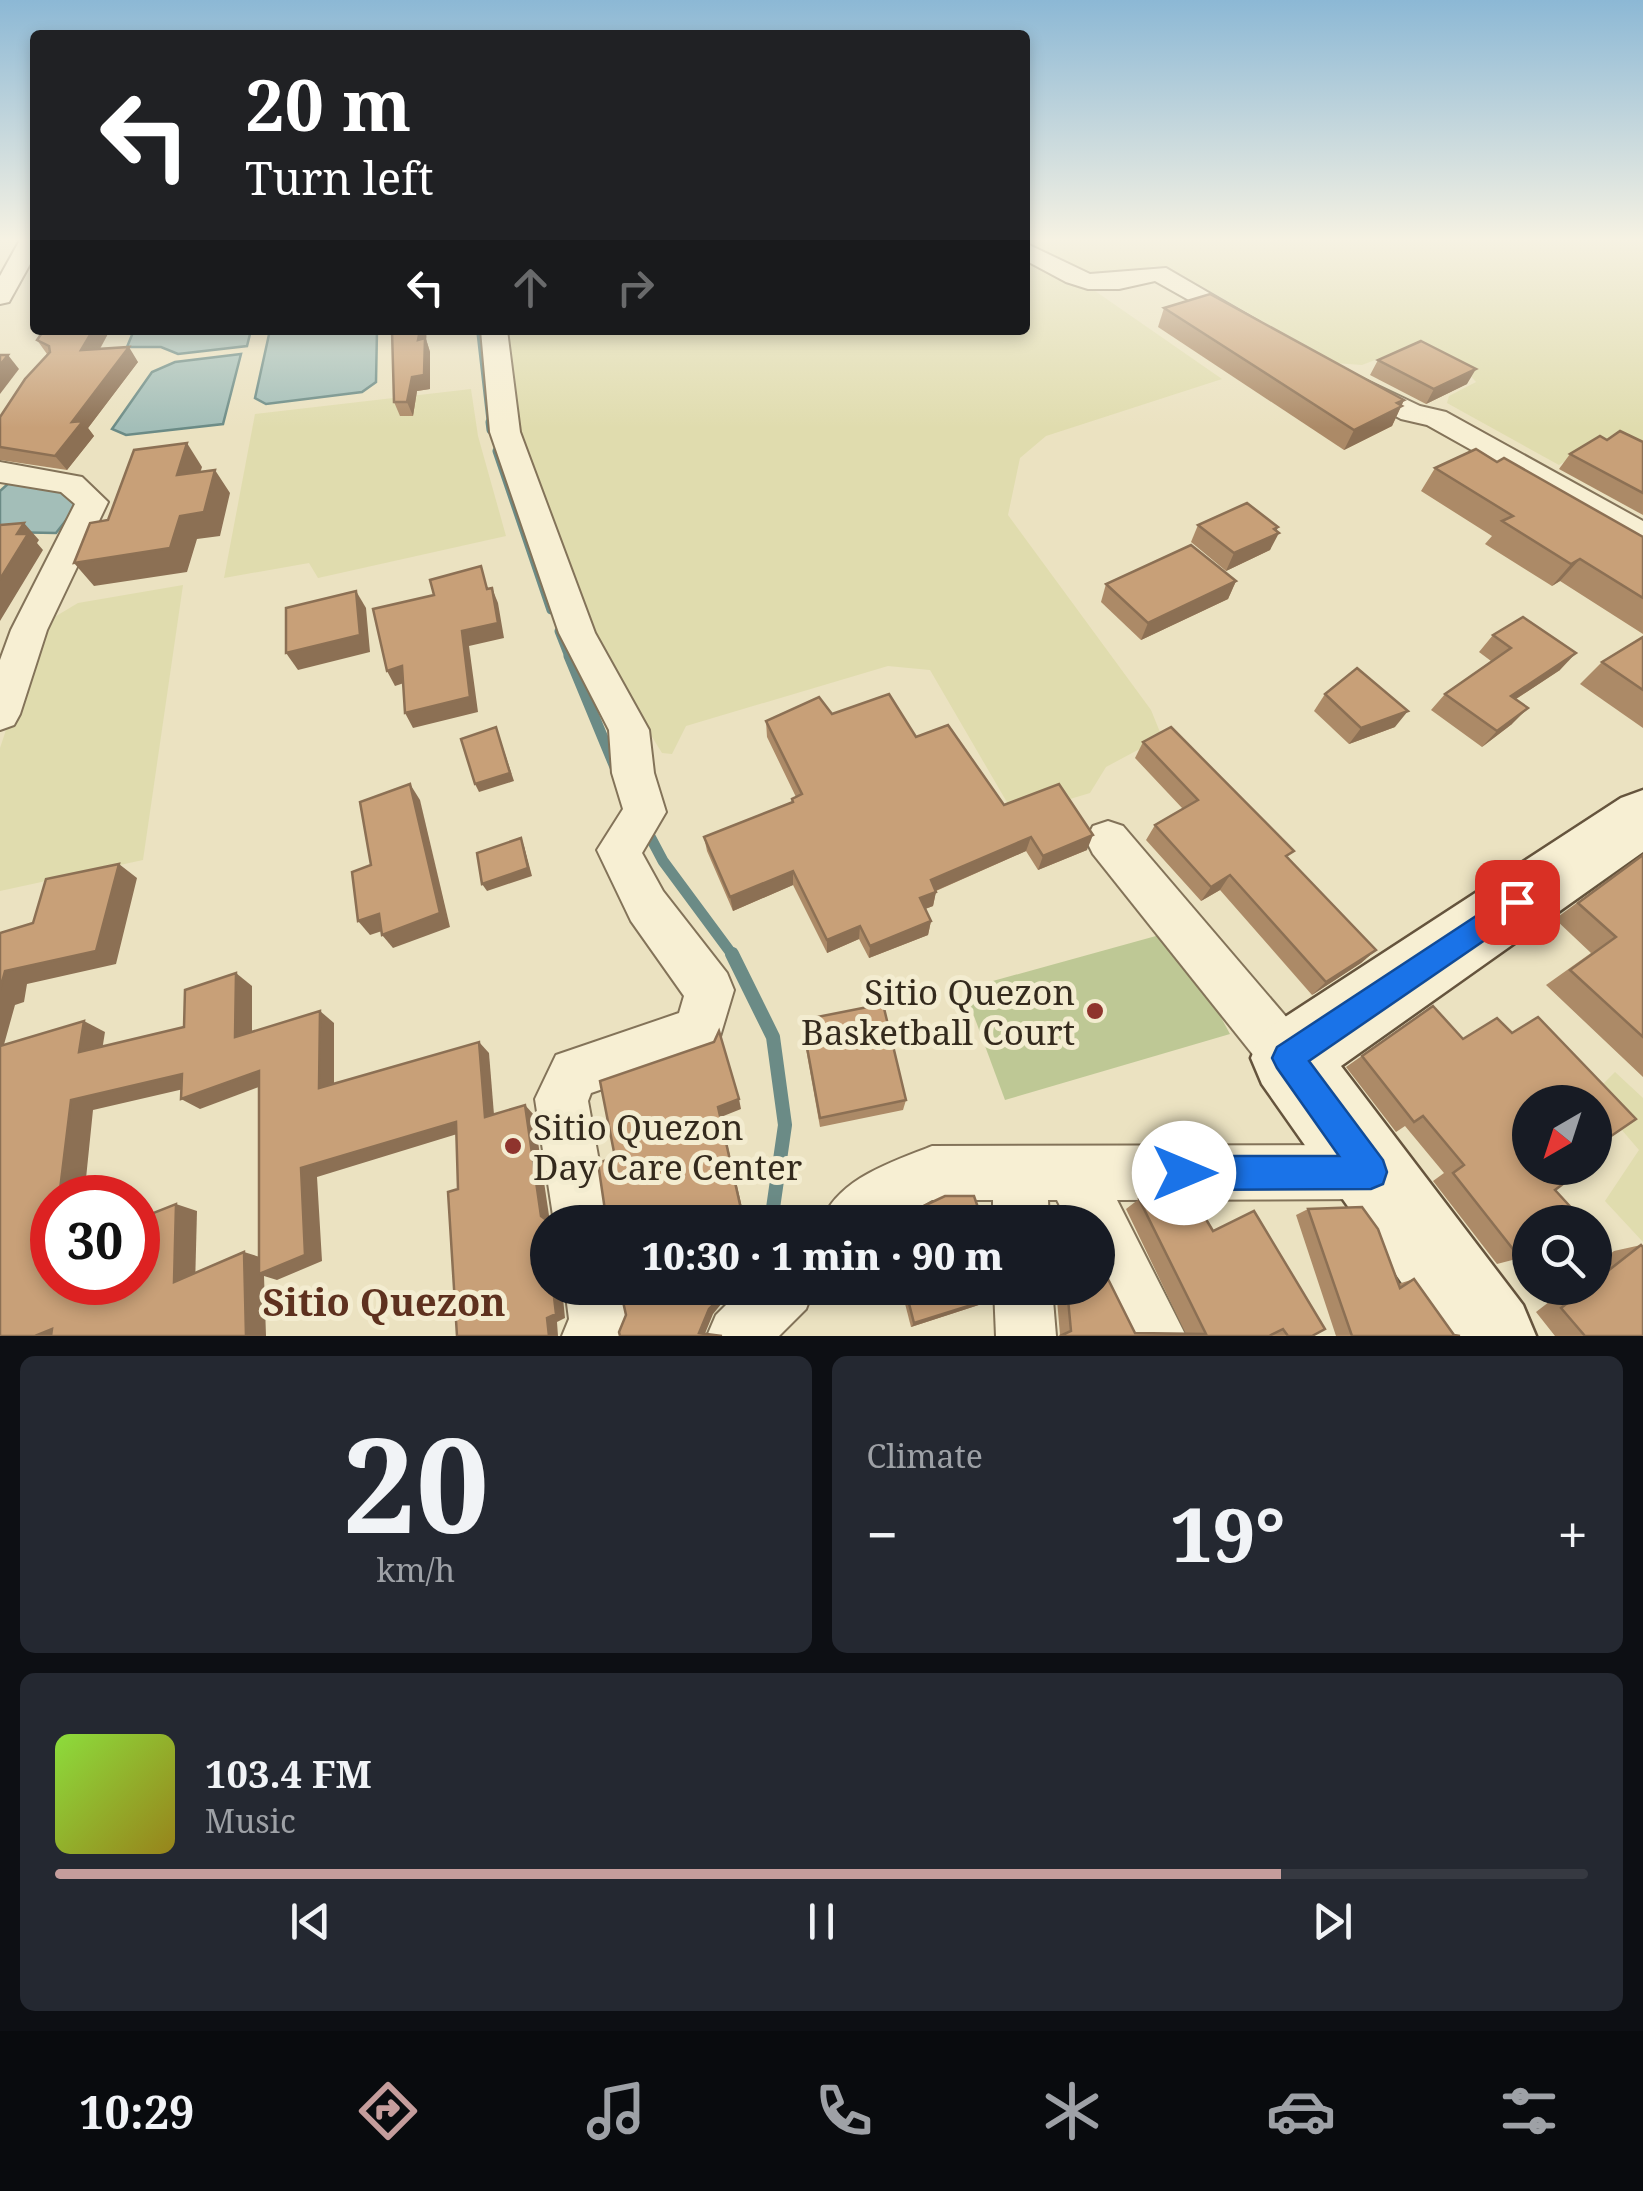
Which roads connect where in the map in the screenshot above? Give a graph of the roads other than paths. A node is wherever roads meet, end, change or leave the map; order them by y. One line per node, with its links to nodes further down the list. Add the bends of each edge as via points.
1 (1211, 302): 3 (street)
2 (495, 335): 13 (street, via 505,432 578,632 628,730 632,831 625,868 710,990 698,1032 574,1073 561,1099)
3 (1276, 338)
4 (1343, 376): 6 (street, via 1411,413 1436,418)
5 (0, 472): 7 (street, via 71,484 92,502 29,630)
6 (1643, 535)
7 (0, 714)
8 (1643, 817): 10 (street)
9 (1108, 840): 10 (street)
10 (1288, 1058): 11 (street)
11 (1371, 1172): 12 (street); 22 (street)
12 (1038, 1190): 14 (street, via 932,1173); 21 (street)
13 (579, 1205)
14 (871, 1205)
15 (597, 1305): 18 (street)
16 (768, 1305): 19 (street)
17 (1024, 1305): 20 (street)
18 (592, 1336)
19 (738, 1336)
20 (1026, 1336)
21 (1156, 1336)
22 (1492, 1336)

